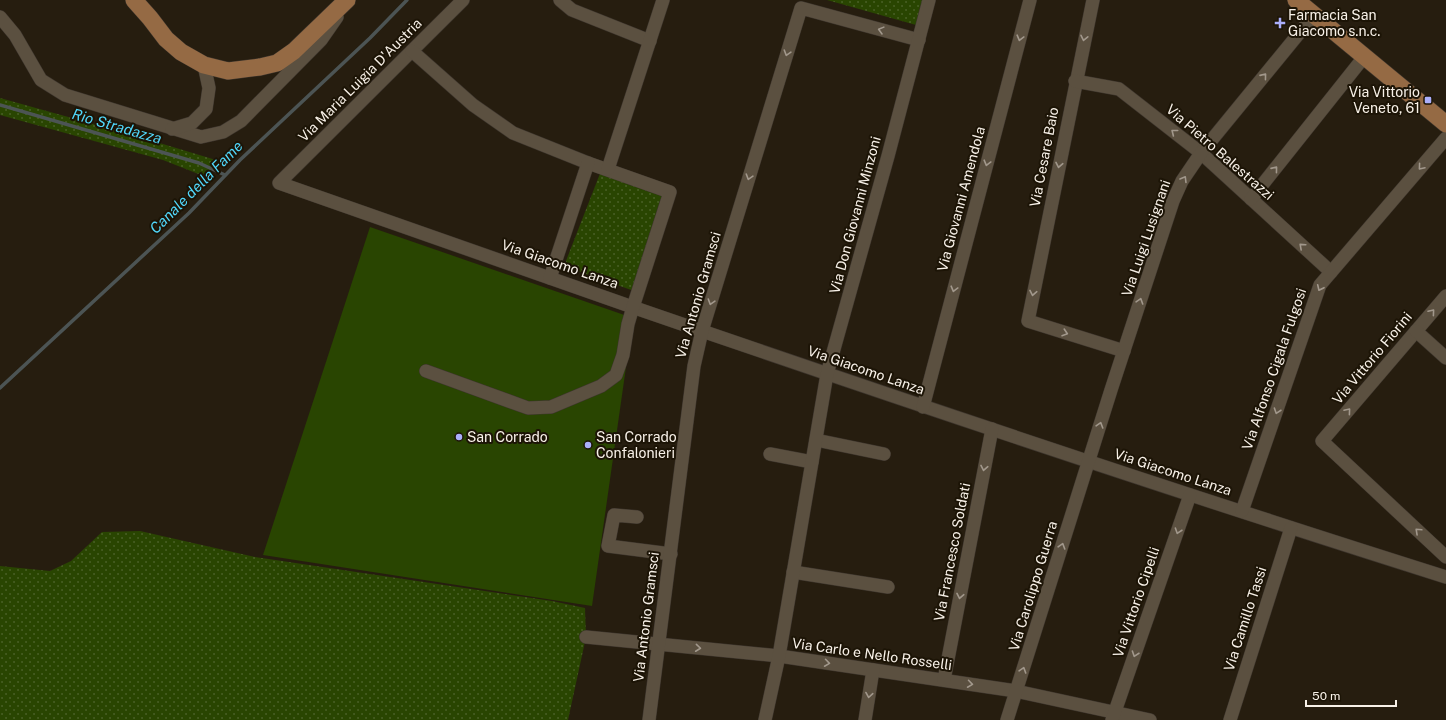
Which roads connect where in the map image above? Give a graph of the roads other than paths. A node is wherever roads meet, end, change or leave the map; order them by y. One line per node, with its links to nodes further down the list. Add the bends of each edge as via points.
1 (134, 0): 13 (main road)
2 (147, 0): 13 (main road)
3 (347, 0): 18 (main road, via 294,51 277,63 228,71); 21 (street, via 321,40 241,121 223,132 200,137)
4 (463, 0): 16 (street, Via Maria Luigia D'Austria)
5 (560, 0): 15 (street, via 572,10)
6 (663, 0): 15 (street)
7 (929, 0): 14 (street, Via Don Giovanni Minzoni)
8 (1030, 0): 38 (street, Via Giovanni Amendola, one-way to 38)
9 (1093, 0): 19 (street, Via Cesare Baio, one-way to 19)
10 (1296, 0): 11 (main road)
11 (1314, 15): 17 (main road); 23 (street, Via Luigi Lusignani, one-way to 11)
12 (0, 17): 21 (street, via 15,36 41,80 65,95)
13 (150, 18): 18 (main road, via 166,39 181,52)
14 (919, 40): 32 (street, Via Antonio Gramsci, one-way to 32, via 801,8); 37 (street, Via Don Giovanni Minzoni)
15 (650, 41): 25 (street)
16 (412, 50): 24 (street, via 473,104 513,133); 26 (street, Via Maria Luigia D'Austria)
17 (1364, 57): 20 (main road); 27 (street, one-way to 17)
18 (204, 65): 21 (street, via 209,88 206,109 192,123)
19 (1076, 81): 23 (street, Via Pietro Balestrazzi, one-way to 19, via 1119,89); 34 (street, Via Cesare Baio, one-way to 34, via 1028,321)
20 (1446, 124)
21 (172, 129)
22 (1446, 138): 28 (street, Via Alfonso Cigala Fulgosi, one-way to 28)
23 (1201, 153): 27 (street, Via Pietro Balestrazzi); 34 (street, Via Luigi Lusignani, one-way to 23, via 1173,201 1182,181)
24 (588, 163): 25 (street); 29 (street)
25 (608, 169): 31 (street, via 670,192)
26 (279, 182): 29 (street, Via Giacomo Lanza)
27 (1251, 199): 28 (street, Via Pietro Balestrazzi, one-way to 27)
28 (1331, 272): 46 (street, Via Alfonso Cigala Fulgosi, one-way to 46, via 1320,285)
29 (550, 278): 31 (street, Via Giacomo Lanza)
30 (1446, 296): 33 (street, Via Vittorio Fiorini, one-way to 30)
31 (633, 307): 32 (street, Via Giacomo Lanza); 36 (street, via 616,375 601,386 551,407 528,408)
32 (702, 331): 37 (street, Via Giacomo Lanza); 49 (street, Via Antonio Gramsci, via 694,366)
33 (1416, 331): 35 (street); 50 (street, Via Vittorio Fiorini, one-way to 33, via 1322,441)
34 (1124, 351): 44 (street, Via Luigi Lusignani, one-way to 34)
35 (1446, 358)
36 (426, 371)
37 (828, 374): 38 (street, Via Giacomo Lanza); 40 (street, Via Don Giovanni Minzoni)
38 (924, 407): 39 (street, Via Giacomo Lanza)
39 (992, 430): 44 (street, Via Giacomo Lanza); 58 (street, Via Francesco Soldati, one-way to 58)
40 (816, 440): 42 (street); 43 (street, Via Don Giovanni Minzoni)
41 (770, 454): 43 (street)
42 (884, 454)
43 (812, 462): 51 (street, Via Don Giovanni Minzoni)
44 (1088, 462): 45 (street, Via Giacomo Lanza); 59 (street, Via Carolippo Guerra, one-way to 44)
45 (1190, 495): 46 (street, Via Giacomo Lanza); 60 (street, Via Vittorio Cipelli, one-way to 60)
46 (1242, 511): 48 (street, Via Giacomo Lanza)
47 (637, 517): 49 (street, via 614,515 608,546)
48 (1291, 528): 52 (street, Via Giacomo Lanza); 66 (street, Via Camillo Tassi)
49 (671, 554): 55 (street, Via Antonio Gramsci)
50 (1446, 557)
51 (793, 572): 53 (street); 56 (street, Via Don Giovanni Minzoni)
52 (1446, 577)
53 (888, 587)
54 (586, 637): 55 (street, Via Carlo e Nello Rosselli)
55 (659, 644): 56 (street, Via Carlo e Nello Rosselli, one-way to 56); 61 (street, Via Antonio Gramsci)
56 (779, 656): 57 (street, Via Carlo e Nello Rosselli, one-way to 57); 62 (street, Via Don Giovanni Minzoni)
57 (873, 670): 58 (street, Via Carlo e Nello Rosselli); 63 (street, one-way to 63)
58 (944, 680): 59 (street, Via Carlo e Nello Rosselli, one-way to 59)
59 (1016, 691): 60 (street, Via Carlo e Nello Rosselli); 64 (street, Via Carolippo Guerra)
60 (1113, 716): 65 (street, Via Carlo e Nello Rosselli)
61 (649, 720)
62 (765, 720)
63 (865, 720)
64 (1007, 720)
65 (1150, 720)
66 (1230, 720)

